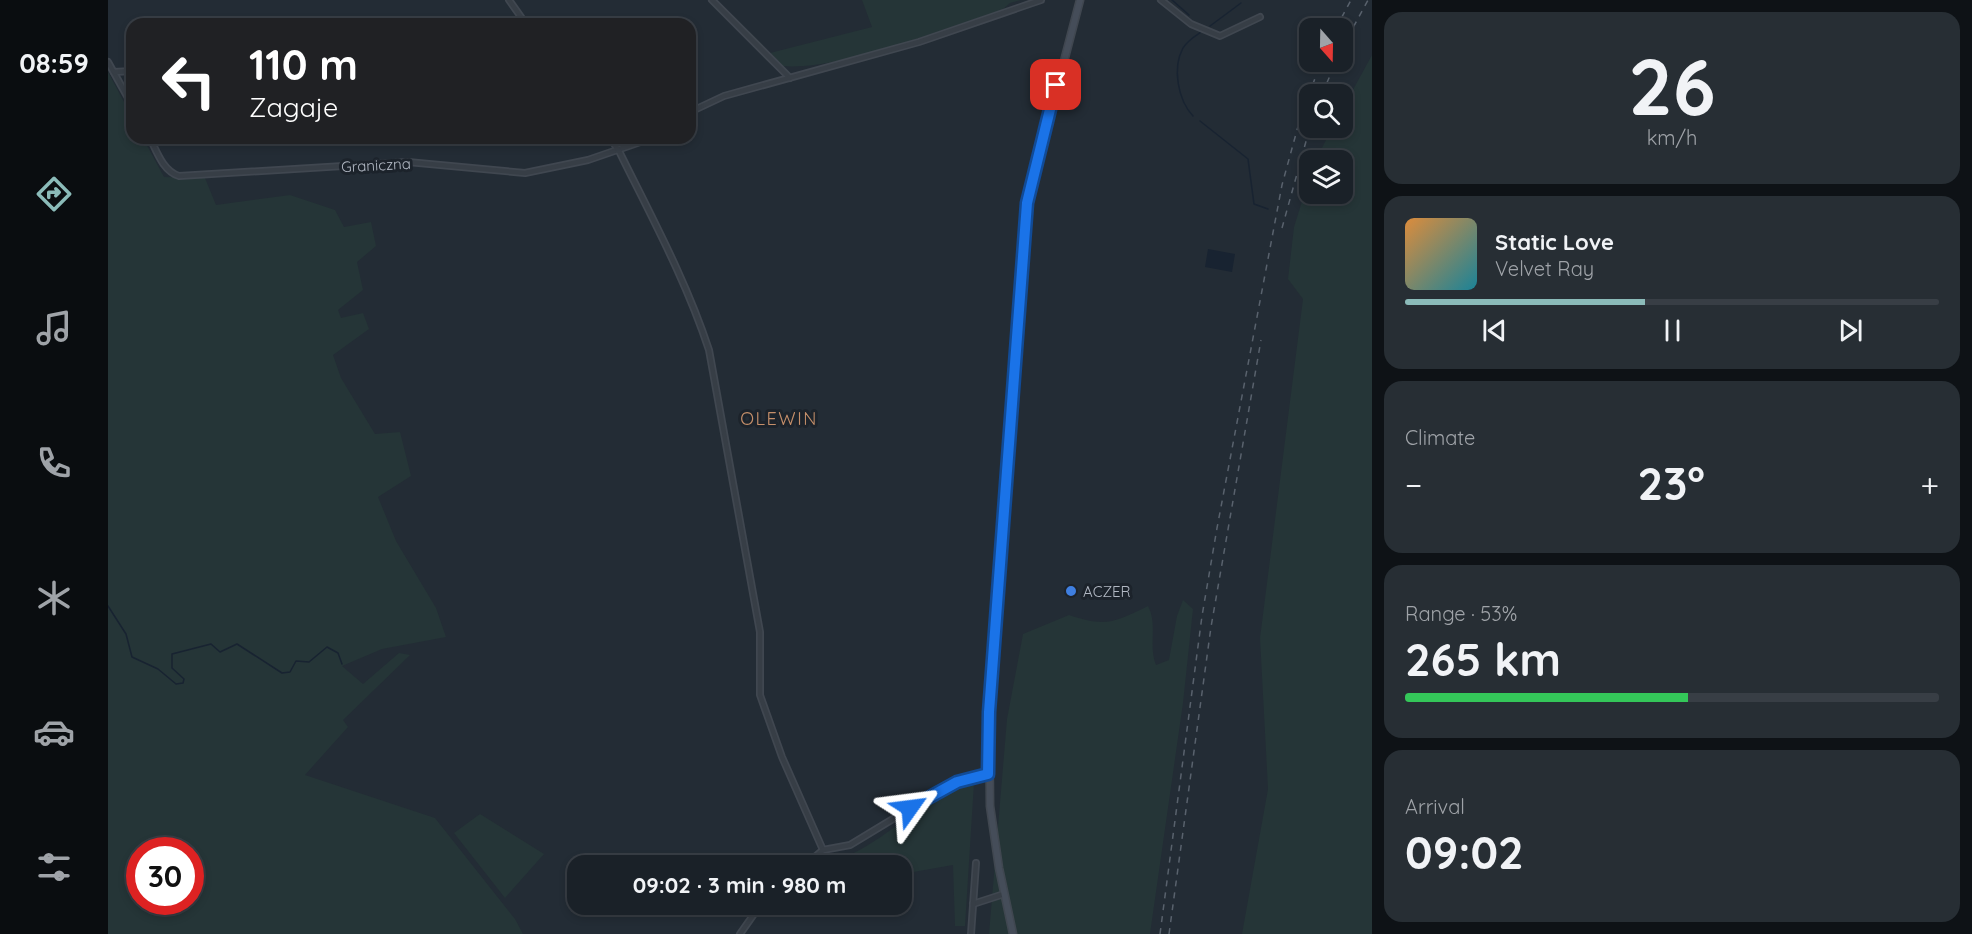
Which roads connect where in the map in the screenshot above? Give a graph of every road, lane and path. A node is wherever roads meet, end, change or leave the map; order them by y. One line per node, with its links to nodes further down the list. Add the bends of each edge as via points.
1 (509, 0): 7 (street)
2 (712, 0): 11 (street)
3 (1041, 0): 11 (street, via 919,42)
4 (1080, 0): 18 (main road, via 1027,203 989,712)
5 (1161, 0): 6 (street, via 1191,24 1220,36)
6 (1260, 17)
7 (522, 18)
8 (108, 62): 10 (street)
9 (126, 71): 10 (street)
10 (114, 72): 12 (street)
11 (790, 78): 13 (street, via 713,100)
12 (126, 94)
13 (696, 109)
14 (153, 144): 17 (street, Graniczna, via 165,167 179,176 408,162 525,173)
15 (614, 144): 17 (street)
16 (637, 144): 17 (street, Graniczna)
17 (619, 151): 19 (street, via 695,309 709,350 759,632 760,695)
18 (988, 774): 19 (street, via 957,782 850,845); 22 (main road)
19 (823, 850): 20 (street)
20 (817, 855)
21 (976, 864): 23 (street)
22 (1004, 894): 23 (street); 27 (main road)
23 (973, 904): 26 (street)
24 (754, 915): 25 (street)
25 (741, 934)
26 (971, 934)
27 (1013, 934)

